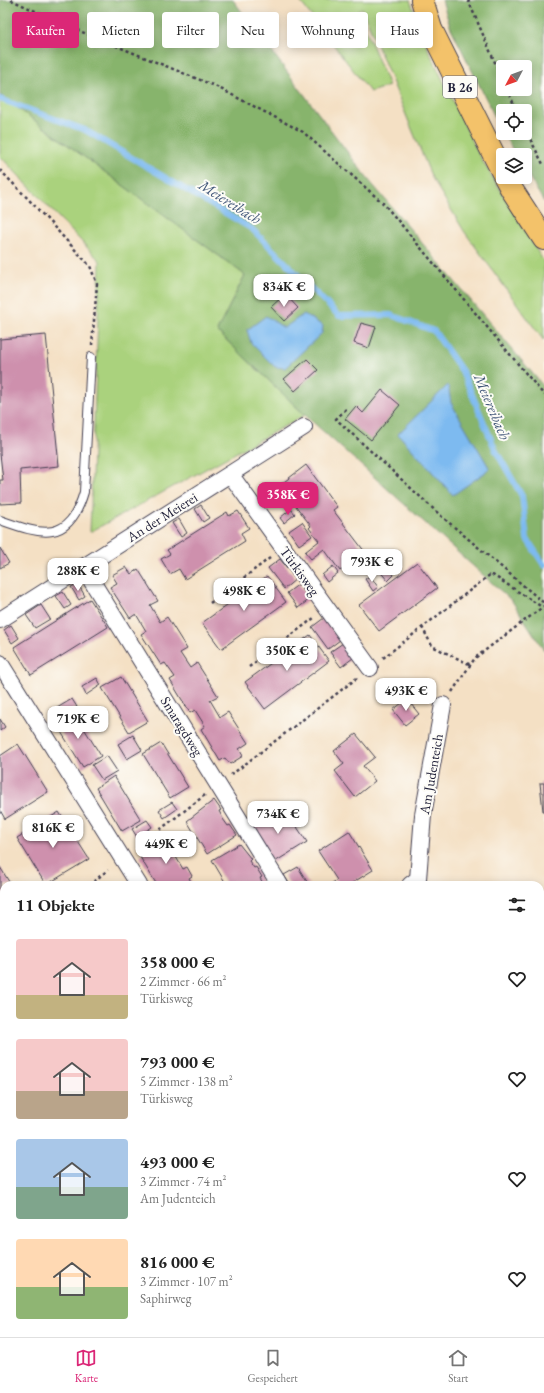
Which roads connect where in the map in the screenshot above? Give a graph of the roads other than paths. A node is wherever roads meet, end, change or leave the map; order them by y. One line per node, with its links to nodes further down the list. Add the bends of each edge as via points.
1 (422, 0): 2 (main road, B 26, via 431,29)
2 (496, 159)
3 (509, 184): 4 (main road)
4 (544, 239)
5 (91, 357): 8 (lane, via 84,492 72,521 56,532 36,531)
6 (304, 427): 7 (street, An der Meierei)
7 (230, 474): 9 (street, An der Meierei); 12 (street, Türkisweg)
8 (0, 520)
9 (83, 567): 10 (street, An der Meierei); 15 (street, Smaragdweg)
10 (0, 620)
11 (0, 662): 14 (street)
12 (370, 668)
13 (443, 705): 16 (street, Am Judenteich, via 423,815 418,879)
14 (137, 881)
15 (278, 881)
16 (415, 881)

